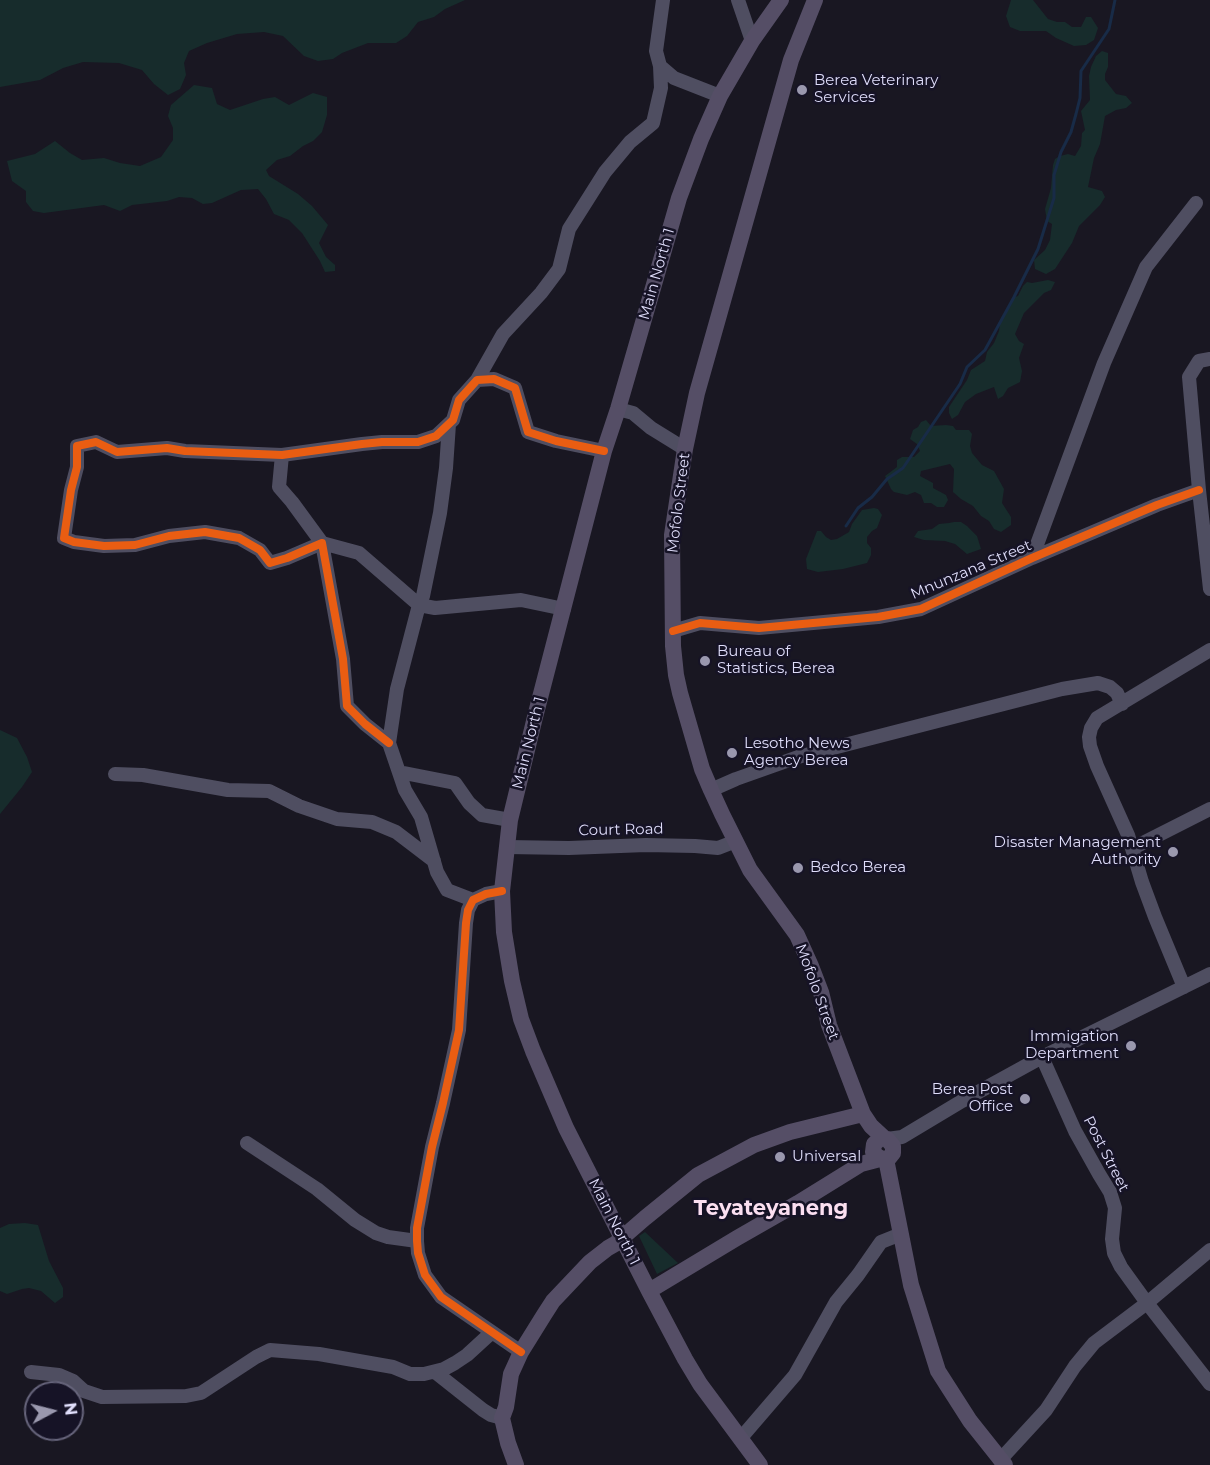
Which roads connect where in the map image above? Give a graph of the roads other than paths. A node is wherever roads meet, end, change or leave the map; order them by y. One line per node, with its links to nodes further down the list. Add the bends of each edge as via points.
1 (663, 0): 6 (street, via 656,51)
2 (738, 0): 5 (street)
3 (781, 0): 5 (main road, Main North 1)
4 (815, 0): 13 (main road, Mofolo Street, via 791,60 697,393)
5 (752, 41): 7 (main road, Main North 1)
6 (660, 66): 7 (street, via 674,78); 10 (street, via 661,88 653,123 630,142 605,172 569,229 559,269 503,334)
7 (720, 96): 11 (main road, Main North 1, via 679,198)
8 (1196, 203): 18 (street, via 1146,267 1104,363)
9 (1210, 359): 16 (street, via 1199,361 1189,377)
10 (477, 380): 12 (street, via 459,400); 14 (street, via 494,379 515,388 528,432)
11 (618, 409): 13 (street, via 633,413); 14 (main road, Main North 1)
12 (449, 424): 15 (street, via 436,436 418,442 382,442); 20 (street, via 440,513)
13 (685, 449): 22 (main road, Mofolo Street, via 672,535)
14 (604, 451): 21 (main road, Main North 1)
15 (282, 454): 17 (street, via 279,487); 17 (street, via 167,448 117,452 96,442 77,446 64,538 104,546 135,545 205,532 239,538 260,550 270,563)
16 (1199, 490): 18 (street, Mnunzana Street); 19 (street)
17 (322, 543): 20 (street, via 359,553); 25 (street, via 343,659 347,706)
18 (1032, 558): 22 (street, Mnunzana Street, via 921,609 759,628 700,623)
19 (1210, 589)
20 (419, 606): 21 (street, via 521,600); 25 (street, via 397,689)
21 (564, 609): 30 (main road, Main North 1)
22 (673, 632): 28 (main road, Mofolo Street, via 675,675)
23 (1210, 650): 24 (street)
24 (1122, 704): 28 (street, via 1117,693 1098,683 1062,688 798,757); 33 (street, via 1097,718 1089,737 1097,766)
25 (389, 743): 26 (street)
26 (399, 772): 30 (street, via 455,783 482,815); 34 (street, via 421,817)
27 (115, 774): 34 (street, via 228,790 269,791 337,819 372,822 396,832)
28 (711, 790): 31 (main road, Mofolo Street)
29 (1210, 809): 33 (street)
30 (510, 820): 32 (main road, Main North 1)
31 (736, 841): 32 (street, Court Road, via 718,848); 40 (main road, Mofolo Street, via 750,870 797,935)
32 (507, 846): 35 (main road, Main North 1)
33 (1133, 848): 38 (street, via 1142,882)
34 (434, 861): 36 (street, via 447,890)
35 (502, 891): 36 (street); 44 (main road, Main North 1, via 504,932 521,1019 566,1128)
36 (473, 900): 45 (street, via 466,923 459,1029 432,1147)
37 (1210, 974): 38 (street)
38 (1184, 987): 39 (street)
39 (1042, 1057): 42 (street); 48 (street, Post Street, via 1075,1131 1110,1192 1115,1208 1114,1253)
40 (867, 1120): 42 (main road, Mofolo Street); 44 (main road, via 790,1132 754,1145 698,1175)
41 (247, 1143): 45 (street, via 376,1233)
42 (885, 1147): 43 (main road, Mofolo Street); 47 (main road)
43 (901, 1234): 55 (street, via 881,1242 836,1302 795,1375); 56 (main road, Mofolo Street, via 911,1285 938,1371)
44 (622, 1237): 47 (main road, Main North 1); 50 (main road, via 590,1262 553,1301)
45 (417, 1241): 49 (street, via 425,1275 441,1297)
46 (1210, 1250): 48 (street)
47 (649, 1291): 55 (main road, Main North 1, via 700,1384)
48 (1147, 1302): 53 (street, Post Street); 56 (street, via 1094,1343 1046,1410)
49 (491, 1333): 50 (street); 52 (street, via 467,1355)
50 (521, 1352): 54 (main road, via 511,1374)
51 (31, 1372): 52 (street, via 59,1375 102,1397 201,1393 270,1350 319,1354 393,1367 410,1374)
52 (435, 1372): 54 (street, via 483,1410)
53 (1210, 1383)
54 (502, 1418): 57 (main road)
55 (740, 1439): 58 (main road, Main North 1)
56 (1002, 1462)
57 (516, 1465)
58 (760, 1465)

